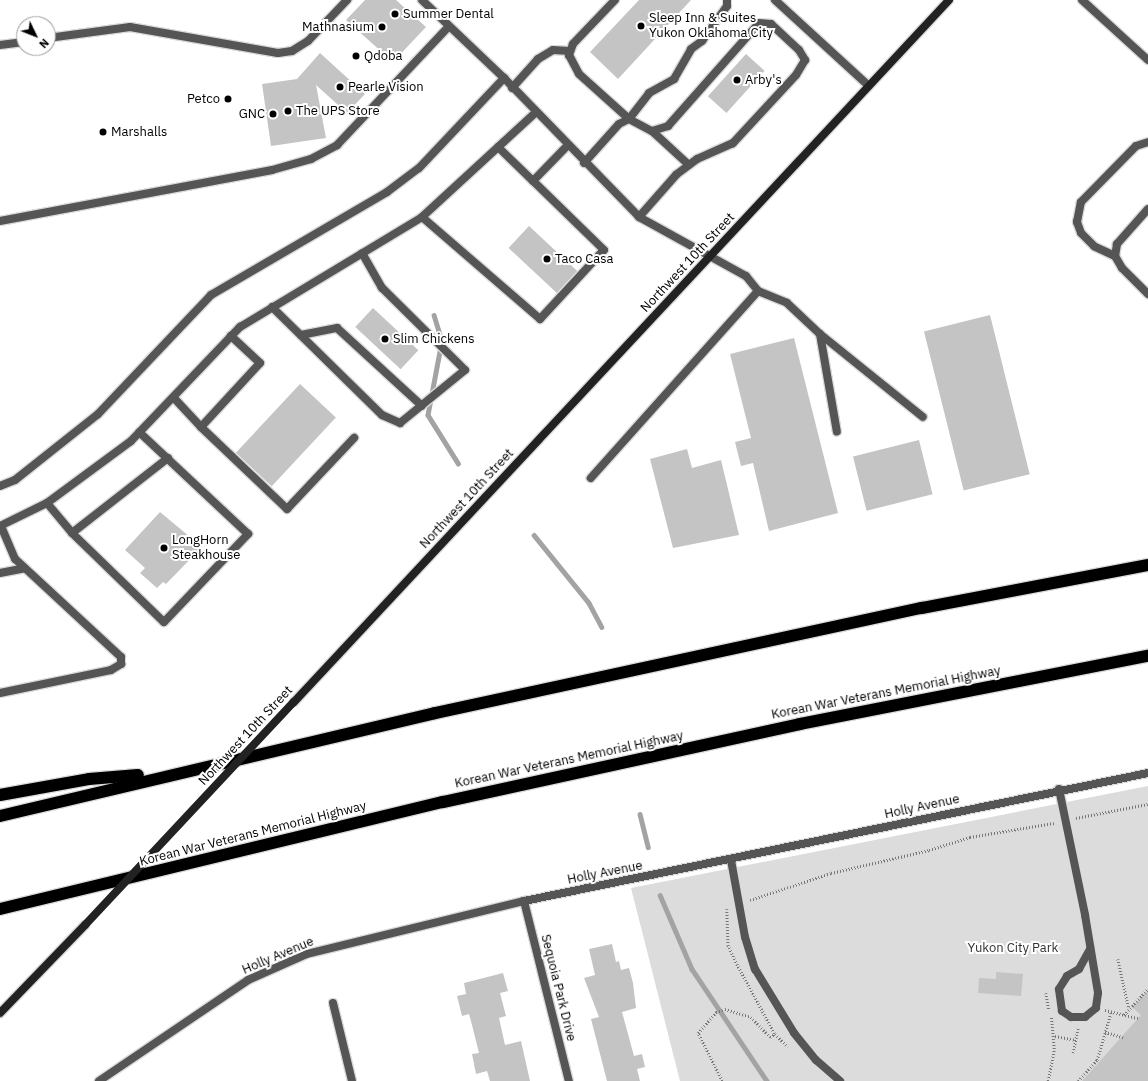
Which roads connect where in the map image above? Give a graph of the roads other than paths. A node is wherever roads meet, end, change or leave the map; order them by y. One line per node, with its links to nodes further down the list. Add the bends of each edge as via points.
1 (347, 0): 9 (street, via 308,41 292,51 278,53 130,27)
2 (422, 0): 8 (street)
3 (616, 0): 12 (street, via 573,44)
4 (727, 0): 18 (street, via 727,6 702,41 691,49 674,79 649,92)
5 (775, 0): 15 (street)
6 (949, 0): 15 (main road, Northwest 10th Street)
7 (1082, 0): 13 (street)
8 (449, 26): 14 (street); 29 (street, via 337,145 311,159 272,170)
9 (56, 37)
10 (16, 43): 11 (street)
11 (0, 45)
12 (570, 51): 16 (street, via 553,50 538,58); 18 (street, via 569,55 580,74)
13 (1148, 60)
14 (504, 78): 16 (street); 48 (street, via 419,168 393,188 211,295 98,414 15,480)
15 (869, 86): 32 (main road, Northwest 10th Street)
16 (512, 88): 17 (street)
17 (535, 113): 21 (street); 22 (street)
18 (629, 119): 19 (street); 23 (street, via 619,124)
19 (652, 131): 24 (street); 24 (street, via 668,126 759,23 771,24 799,50 805,60 733,143)
20 (1148, 142): 31 (street, via 1136,146 1081,202 1077,222 1080,233 1094,246)
21 (498, 146): 25 (street); 28 (street)
22 (567, 146): 23 (street); 25 (street)
23 (584, 163): 27 (street)
24 (689, 165): 27 (street, via 676,175)
25 (533, 181): 28 (street, via 604,250 540,319)
26 (1148, 209): 31 (street, via 1116,244)
27 (639, 217): 32 (street)
28 (422, 218): 30 (street)
29 (0, 221)
30 (362, 253): 35 (street); 40 (street, via 382,288 465,370)
31 (1115, 256): 34 (street, via 1122,268)
32 (711, 258): 33 (street, via 746,276); 67 (main road, Northwest 10th Street, bridge)
33 (758, 291): 36 (street, via 787,303); 47 (street)
34 (1148, 294)
35 (272, 307): 37 (street); 38 (street, via 240,327)
36 (820, 334): 41 (street); 44 (street)
37 (301, 335): 40 (street, via 337,328); 40 (street, via 382,415 400,423)
38 (231, 336): 39 (street); 42 (street, via 260,364)
39 (174, 398): 42 (street); 43 (street)
40 (422, 406)
41 (923, 417)
42 (201, 427): 45 (street, via 287,509)
43 (139, 432): 46 (street); 49 (street)
44 (837, 432)
45 (354, 438)
46 (168, 458): 51 (street); 51 (street, via 248,534 164,622)
47 (591, 478)
48 (0, 486)
49 (47, 503): 50 (street); 51 (street)
50 (1, 526): 53 (street, via 15,558)
51 (72, 533)
52 (1148, 565): 57 (highway, via 754,643)
53 (25, 568): 54 (street); 56 (street, via 121,656 122,664 111,670)
54 (0, 573)
55 (1148, 656): 64 (highway, Korean War Veterans Memorial Highway, via 800,724 443,802)
56 (0, 693)
57 (173, 772): 60 (highway, via 89,779); 61 (highway)
58 (1148, 773): 59 (street, Holly Avenue)
59 (1058, 789): 62 (street, Holly Avenue); 65 (street)
60 (0, 795)
61 (0, 816)
62 (731, 860): 63 (street, Holly Avenue); 71 (street, via 745,937 755,969 794,1032 816,1060)
63 (524, 901): 68 (street, Holly Avenue, via 307,954 248,980); 70 (street, Sequoia Park Drive)
64 (0, 909)
65 (1090, 949): 65 (street, via 1098,993 1096,1008 1085,1018 1071,1017 1062,1011 1058,1001 1059,989 1067,976 1079,969)
66 (333, 1003): 69 (street)
67 (0, 1013)
68 (103, 1080)
69 (352, 1081)
70 (570, 1081)
71 (840, 1081)

